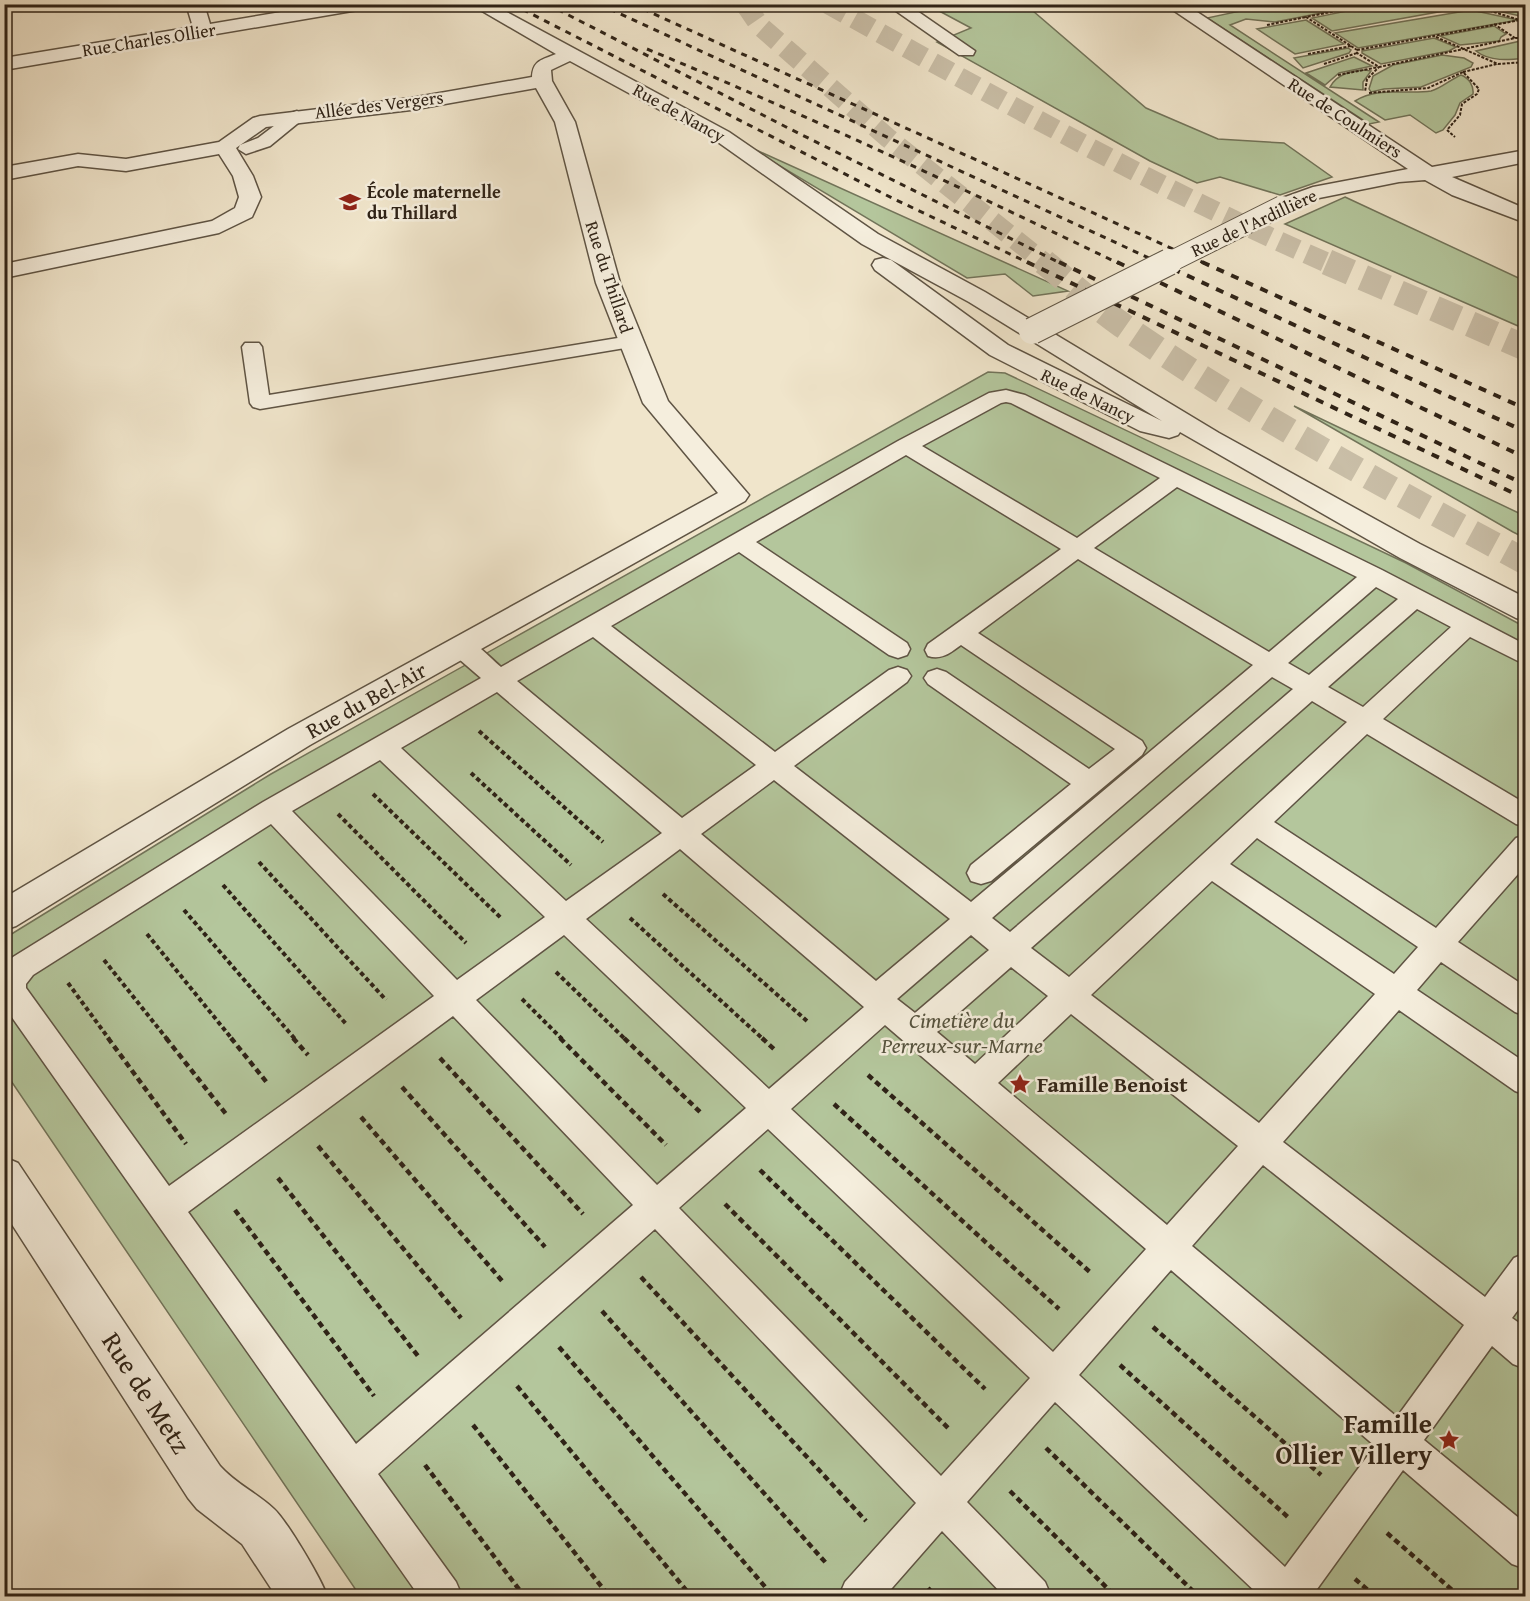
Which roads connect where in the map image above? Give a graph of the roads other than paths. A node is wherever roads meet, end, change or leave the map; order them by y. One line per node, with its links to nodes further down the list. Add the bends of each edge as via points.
1 (195, 4): 6 (street)
2 (364, 4): 6 (street, Rue Charles Ollier)
3 (478, 4): 8 (street, Rue de Nancy)
4 (894, 4): 7 (street)
5 (1172, 4): 13 (street, Rue de Coulmiers)
6 (203, 32): 9 (street, Rue Charles Ollier)
7 (966, 51)
8 (572, 53): 10 (street, via 542,67); 16 (street, Rue de Nancy, via 722,136)
9 (4, 64)
10 (542, 81): 11 (street, Allée des Vergers, via 411,104 260,122); 19 (street, Rue du Thillard, via 565,122 608,284)
11 (235, 148): 14 (street, Allée des Vergers, via 126,165 78,160); 17 (street, via 250,197 244,212 219,226)
12 (1526, 156): 13 (street, Rue de l'Ardillière)
13 (1428, 173): 15 (street, Rue de Coulmiers); 18 (street, Rue de l'Ardillière, bridge, via 1313,193)
14 (4, 174)
15 (1526, 217)
16 (870, 239): 18 (street, Rue de Nancy); 21 (street, Rue de Nancy, via 883,265 999,350 1149,426)
17 (4, 271)
18 (1032, 330): 21 (street, Rue de Nancy)
19 (630, 342): 20 (lane, via 260,403); 24 (street, Rue du Thillard, via 656,403)
20 (252, 347)
21 (1210, 439): 29 (street, Rue de Nancy)
22 (906, 446): 23 (lane, via 987,401 1006,396); 25 (lane); 26 (lane)
23 (1175, 478): 26 (lane); 27 (lane)
24 (735, 495): 33 (street, Rue du Bel-Air)
25 (740, 542): 30 (lane); 36 (lane)
26 (1079, 549): 32 (lane); 37 (lane)
27 (1374, 576): 28 (lane); 37 (lane)
28 (1415, 597): 31 (lane); 40 (lane)
29 (1526, 611)
30 (593, 624): 39 (lane); 43 (lane)
31 (1468, 626): 35 (lane); 41 (lane)
32 (961, 633): 34 (lane); 44 (lane, via 1133,748)
33 (461, 647): 39 (lane); 52 (street, Rue du Bel-Air, via 298,737)
34 (937, 650): 36 (lane, via 922,644 904,646); 38 (lane, via 946,665)
35 (1526, 656)
36 (898, 663): 38 (lane, via 918,683); 43 (lane)
37 (1270, 664): 40 (lane); 54 (lane)
38 (937, 678): 44 (lane)
39 (499, 680): 42 (lane); 48 (lane)
40 (1310, 687): 41 (lane); 56 (lane)
41 (1365, 721): 46 (lane); 47 (lane)
42 (382, 746): 45 (lane); 53 (lane)
43 (775, 766): 48 (lane); 54 (lane)
44 (1091, 784): 51 (lane)
45 (273, 809): 59 (lane); 69 (lane, via 23,966 11,980 11,991)
46 (1526, 817)
47 (1256, 824): 50 (lane); 55 (lane)
48 (681, 834): 53 (lane); 60 (lane)
49 (1526, 846): 55 (lane)
50 (1210, 866): 57 (lane); 58 (lane)
51 (981, 873)
52 (4, 916)
53 (565, 918): 59 (lane); 65 (lane)
54 (970, 918): 56 (lane); 60 (lane)
55 (1438, 945): 57 (lane); 61 (lane)
56 (1010, 949): 58 (lane); 62 (lane)
57 (1396, 993): 63 (lane); 66 (lane)
58 (1071, 996): 64 (lane); 66 (lane)
59 (455, 999): 68 (lane); 69 (lane)
60 (880, 1003): 62 (lane); 65 (lane, via 837,1048)
61 (1526, 1003)
62 (915, 1032): 64 (lane)
63 (1526, 1081)
64 (975, 1084): 70 (lane)
65 (767, 1108): 68 (lane); 74 (lane)
66 (1260, 1144): 70 (lane); 72 (lane)
67 (4, 1176): 79 (street, Rue de Metz, via 204,1482 259,1527)
68 (655, 1206): 76 (lane); 77 (lane)
69 (165, 1209): 76 (lane)
70 (1169, 1249): 74 (lane); 75 (lane)
71 (1526, 1270): 72 (lane)
72 (1488, 1322): 73 (lane); 75 (lane)
73 (1526, 1351)
74 (1054, 1378): 77 (lane); 83 (lane)
75 (1400, 1444): 78 (lane); 83 (lane)
76 (353, 1471): 80 (lane)
77 (941, 1503): 81 (lane); 82 (lane)
78 (1526, 1550)
79 (303, 1596)
80 (442, 1596)
81 (859, 1596)
82 (1031, 1596)
83 (1288, 1596)

